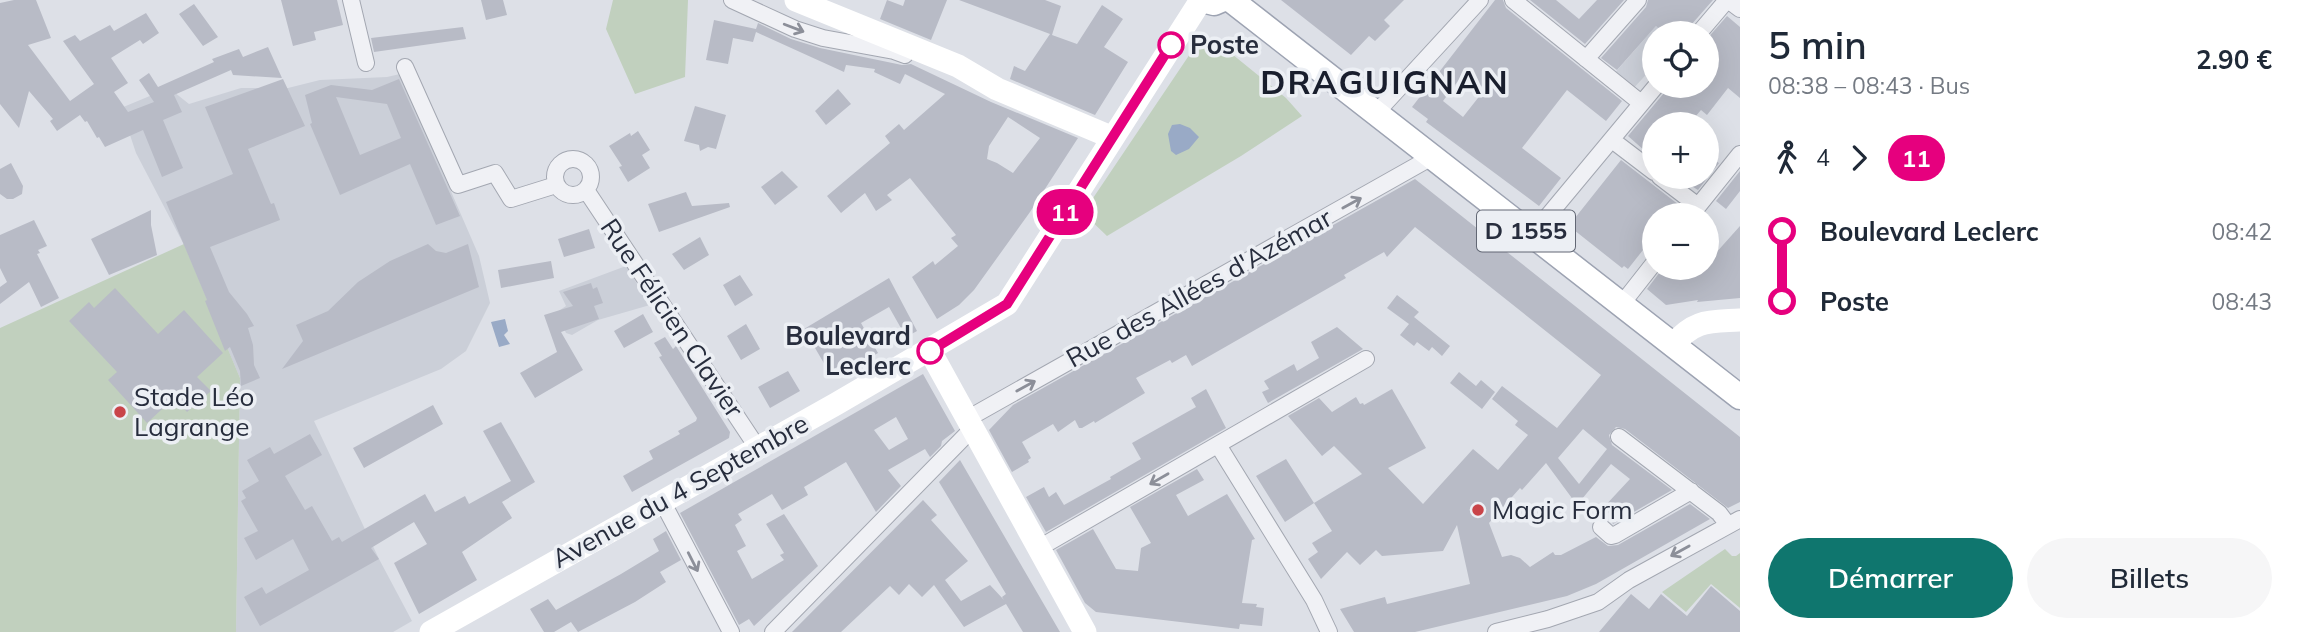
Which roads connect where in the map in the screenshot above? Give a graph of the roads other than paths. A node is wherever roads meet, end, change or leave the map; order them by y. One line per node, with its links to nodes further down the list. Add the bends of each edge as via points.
1 (351, 0): 14 (street)
2 (732, 0): 16 (street, one-way to 16, via 795,29 894,51)
3 (796, 0): 16 (main road, via 958,66)
4 (1202, 0): 5 (main road); 20 (main road, Avenue du 4 Septembre)
5 (1221, 0)
6 (1231, 0): 19 (main road, D 1555)
7 (1480, 0): 19 (street)
8 (1513, 0): 13 (street)
9 (1638, 0): 13 (street)
10 (1728, 0): 11 (street); 12 (street)
11 (1740, 9)
12 (1710, 21)
13 (1586, 58): 18 (street)
14 (366, 63)
15 (405, 67): 25 (street, Rue Félicien Clavier, via 458,185 495,173 511,199)
16 (993, 87): 20 (main road)
17 (1645, 98): 18 (street)
18 (1641, 103): 21 (street)
19 (1376, 113): 23 (main road, D 1555)
20 (1111, 137): 35 (main road, Avenue du 4 Septembre, via 1007,304)
21 (1612, 140): 24 (street); 30 (street)
22 (1740, 154): 29 (street)
23 (1432, 156): 30 (main road, D 1555); 38 (street, Rue des Allées d'Azémar, one-way to 23)
24 (1642, 163)
25 (556, 185): 27 (street, Rue Félicien Clavier, via 570,195); 27 (street, Rue Félicien Clavier, via 558,167 579,160 591,173)
26 (1672, 189): 28 (street)
27 (586, 190): 41 (street, Rue Félicien Clavier)
28 (1687, 203)
29 (1701, 203)
30 (1532, 235): 32 (main road, D 1555)
31 (1642, 278): 32 (street)
32 (1621, 305): 34 (main road, D 1555)
33 (1740, 320): 34 (main road, via 1702,323 1686,330)
34 (1673, 345): 37 (main road, D 1555)
35 (930, 351): 38 (main road); 41 (main road, Avenue du 4 Septembre)
36 (1366, 359): 40 (street)
37 (1740, 397)
38 (969, 424): 46 (main road); 50 (street, Rue des Allées d'Azémar)
39 (1619, 437): 42 (street)
40 (1218, 445): 46 (street, one-way to 46); 52 (street)
41 (757, 447): 43 (main road, Avenue du 4 Septembre)
42 (1691, 491): 44 (street); 45 (street, via 1615,535)
43 (662, 501): 48 (main road, Avenue du 4 Septembre); 49 (street, one-way to 49)
44 (1729, 519): 47 (street, one-way to 47)
45 (1601, 527)
46 (1039, 548): 51 (main road)
47 (1552, 626): 53 (street)
48 (431, 632)
49 (731, 632)
50 (773, 632)
51 (1086, 632)
52 (1329, 632)
53 (1496, 632)

